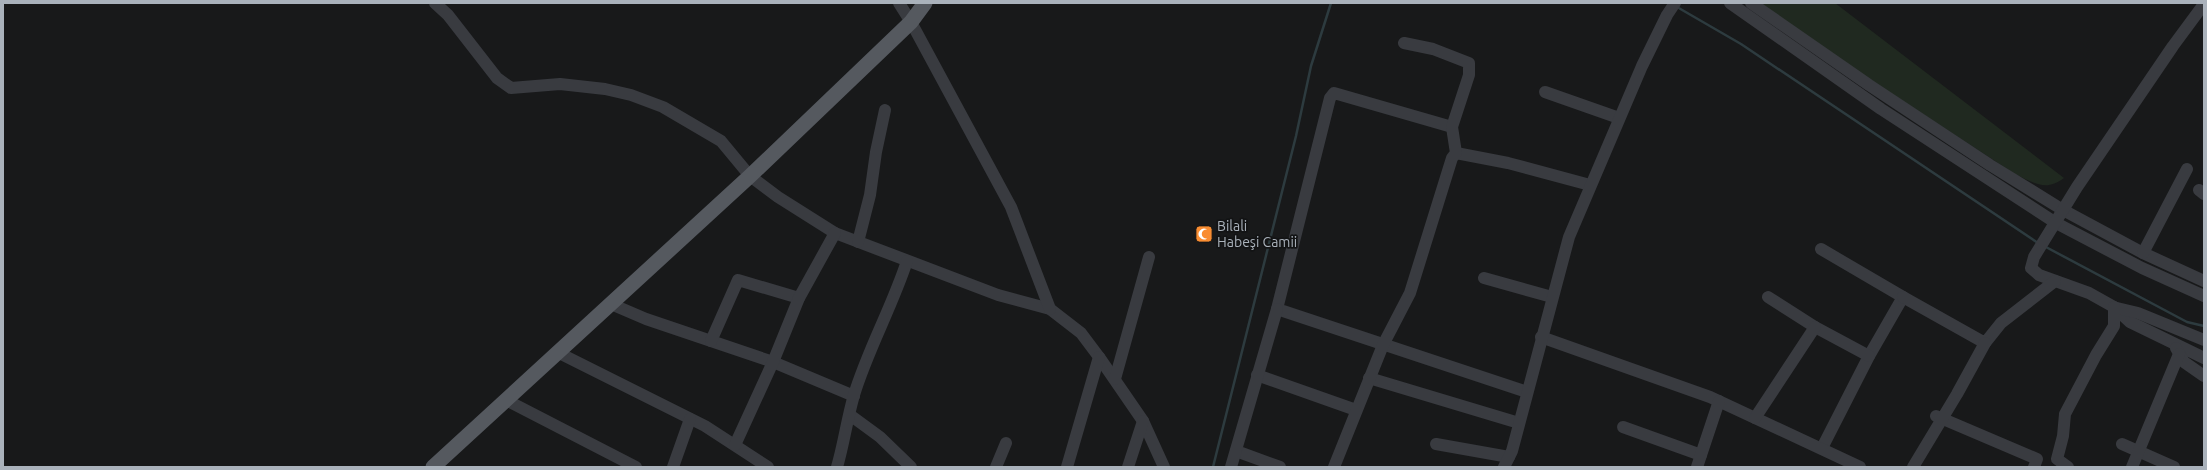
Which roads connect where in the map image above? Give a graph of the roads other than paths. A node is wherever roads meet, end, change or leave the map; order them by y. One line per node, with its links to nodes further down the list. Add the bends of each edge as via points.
1 (435, 3): 16 (street, via 448,15 506,86 521,88 560,84 631,95 663,107 721,141)
2 (899, 3): 8 (street)
3 (925, 3): 8 (main road)
4 (1675, 3): 12 (street)
5 (1730, 3): 19 (street, via 1880,109)
6 (1751, 3): 18 (street, via 1869,85)
7 (2204, 4): 18 (street, via 2117,127)
8 (911, 22): 16 (main road); 36 (street, via 1011,207)
9 (1404, 43): 13 (street, via 1433,49 1469,63 1469,75)
10 (1545, 92): 12 (street)
11 (885, 110): 21 (street, via 870,195)
12 (1619, 118): 17 (street)
13 (1452, 127): 14 (street); 37 (street, via 1334,93 1330,98)
14 (1456, 153): 17 (street, via 1508,163); 43 (street, via 1452,158 1410,293)
15 (2187, 169): 23 (street)
16 (750, 176): 20 (street); 34 (main road)
17 (1590, 185): 30 (street, via 1569,237)
18 (2063, 210): 19 (street); 23 (street)
19 (2056, 223): 27 (street, via 2034,257 2031,268 2039,275); 29 (street, via 2142,268)
20 (835, 233): 21 (street); 33 (street)
21 (858, 242): 25 (street)
22 (1821, 249): 32 (street)
23 (2143, 253): 28 (street)
24 (1150, 257): 53 (street)
25 (907, 261): 36 (street, via 998,295); 55 (street)
26 (1484, 278): 30 (street)
27 (2055, 281): 35 (street, via 2089,293); 42 (street, via 2001,323)
28 (2204, 281)
29 (2204, 296)
30 (1552, 297): 39 (street)
31 (1768, 297): 38 (street)
32 (1903, 297): 42 (street); 46 (street)
33 (799, 298): 41 (street, via 738,280); 49 (street)
34 (611, 304): 41 (street); 45 (main road)
35 (2114, 307): 40 (street); 44 (street, via 2130,322); 92 (street, via 2114,326 2065,414 2057,459)
36 (1050, 309): 47 (street, via 1081,334)
37 (1277, 309): 43 (street); 50 (street)
38 (1815, 327): 46 (street); 61 (street)
39 (1541, 337): 54 (street); 57 (street)
40 (2204, 340)
41 (711, 341): 49 (street)
42 (1985, 343): 60 (street)
43 (1383, 345): 52 (street); 54 (street)
44 (2176, 349): 48 (street); 51 (street, via 2184,362); 72 (street)
45 (559, 353): 56 (main road); 62 (street)
46 (1869, 356): 70 (street)
47 (1099, 357): 53 (street); 82 (street)
48 (2204, 358)
49 (773, 362): 55 (street); 69 (street)
50 (1257, 375): 58 (street); 71 (street)
51 (2204, 376)
52 (1369, 378): 58 (street); 64 (street)
53 (1115, 379): 63 (street)
54 (1527, 392): 64 (street)
55 (854, 396): 59 (street)
56 (506, 400): 75 (main road); 76 (street)
57 (1719, 401): 61 (street); 73 (street)
58 (1356, 410): 87 (street)
59 (850, 415): 79 (street); 80 (street, via 880,437)
60 (1939, 417): 90 (street); 91 (street, via 2037,459)
61 (1755, 418): 70 (street)
62 (690, 419): 69 (street); 77 (street)
63 (1142, 421): 83 (street); 84 (street)
64 (1519, 423): 74 (street)
65 (1623, 427): 73 (street)
66 (1006, 443): 81 (street)
67 (1436, 444): 74 (street)
68 (2122, 444): 72 (street)
69 (735, 445): 78 (street)
70 (1822, 448): 89 (street)
71 (1236, 451): 85 (street); 86 (street)
72 (2139, 451): 93 (street); 94 (street)
73 (1701, 455): 88 (street)
74 (1507, 462)
75 (433, 467)
76 (636, 467)
77 (673, 467)
78 (768, 467)
79 (837, 467)
80 (911, 467)
81 (996, 467)
82 (1067, 467)
83 (1128, 467)
84 (1164, 467)
85 (1231, 467)
86 (1280, 467)
87 (1334, 467)
88 (1697, 467)
89 (1860, 467)
90 (1913, 467)
91 (2034, 467)
92 (2068, 467)
93 (2132, 467)
94 (2174, 467)

